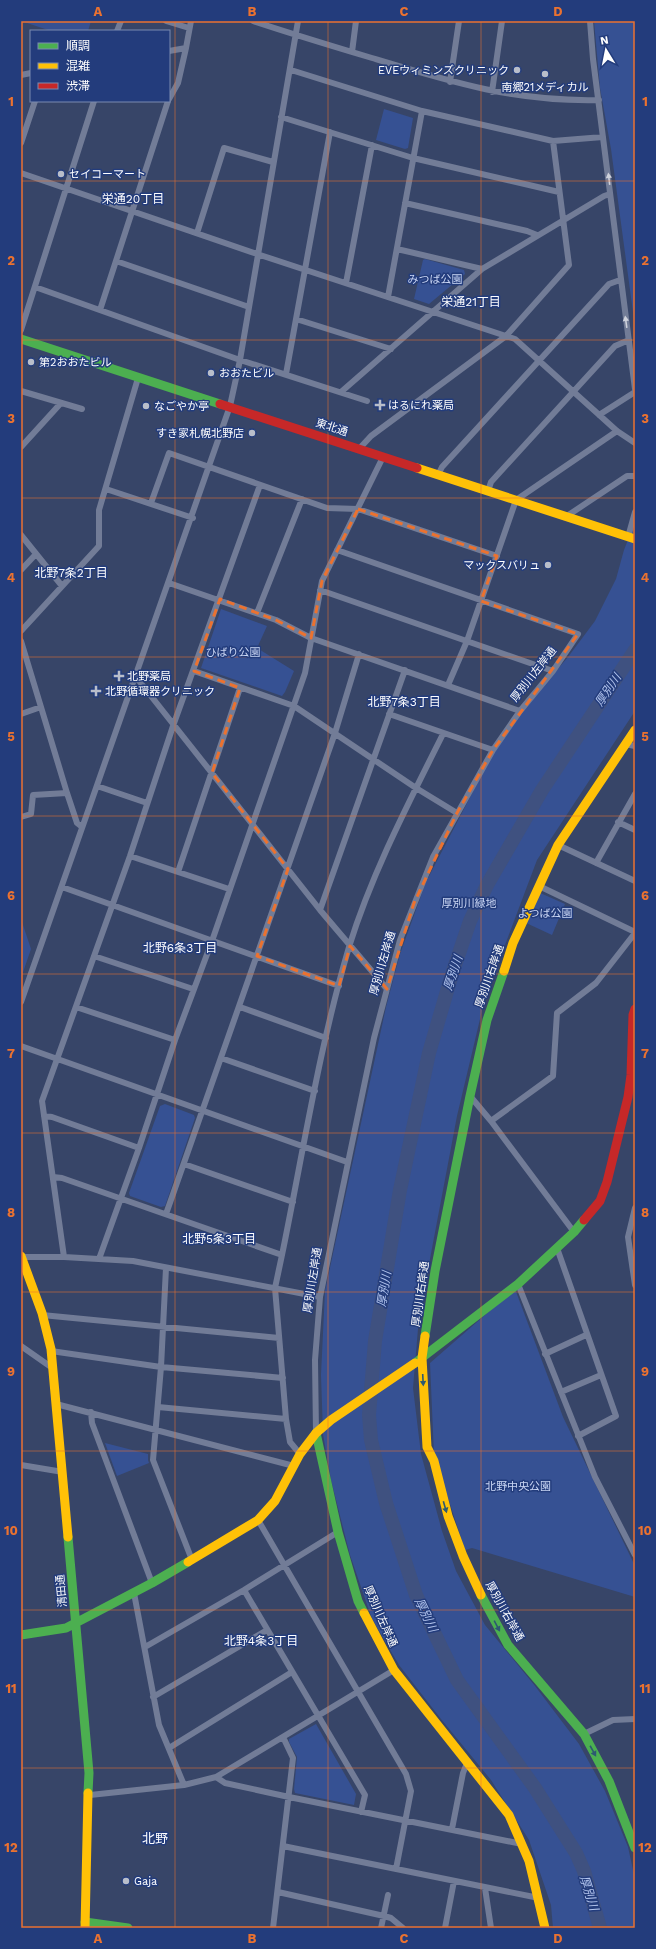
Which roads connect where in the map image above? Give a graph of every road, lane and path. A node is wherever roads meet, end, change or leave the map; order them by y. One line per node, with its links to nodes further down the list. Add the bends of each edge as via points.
1 (166, 21): 8 (street)
2 (253, 21): 9 (street)
3 (298, 21): 9 (street)
4 (356, 21): 12 (street)
5 (459, 21): 14 (street)
6 (502, 21): 15 (street)
7 (590, 21): 17 (street, via 592,59)
8 (190, 24): 10 (street)
9 (296, 35): 12 (street); 13 (street)
10 (186, 48): 11 (street); 16 (street, via 178,83)
11 (170, 51)
12 (352, 52): 14 (street)
13 (291, 70): 21 (street); 22 (street)
14 (450, 82): 15 (street)
15 (492, 92): 17 (street, via 519,97)
16 (170, 98)
17 (599, 100): 24 (street)
18 (35, 102): 26 (street)
19 (94, 102): 31 (street)
20 (168, 102): 35 (street)
21 (422, 111): 25 (street); 28 (street)
22 (281, 117): 23 (street); 29 (street)
23 (330, 132): 27 (street); 43 (street)
24 (603, 137): 25 (street); 33 (street, one-way to 24)
25 (553, 141): 32 (street)
26 (21, 143)
27 (372, 145): 28 (street); 45 (street)
28 (413, 158): 32 (street); 34 (street)
29 (273, 162): 37 (street, via 224,148); 40 (street)
30 (21, 173): 31 (street)
31 (66, 188): 35 (street); 46 (street)
32 (559, 192): 36 (street)
33 (610, 194): 36 (street); 44 (street)
34 (405, 203): 38 (street); 39 (street)
35 (132, 211): 37 (street); 41 (street)
36 (564, 218): 38 (street); 53 (street, via 569,265)
37 (197, 233): 40 (street)
38 (536, 235): 42 (street)
39 (397, 249): 42 (street); 47 (street)
40 (257, 254): 43 (street); 48 (street)
41 (116, 261): 48 (street); 49 (street)
42 (482, 269): 50 (street)
43 (305, 270): 45 (street); 51 (street)
44 (620, 280): 55 (street, one-way to 44); 58 (street, via 609,284)
45 (346, 284): 47 (street)
46 (35, 288): 49 (street); 52 (street)
47 (388, 297): 50 (street)
48 (249, 307): 57 (street)
49 (100, 310): 57 (street)
50 (434, 312): 53 (street); 56 (street)
51 (296, 319): 56 (street); 59 (street)
52 (21, 330)
53 (506, 336): 58 (street, via 515,339); 73 (street, via 371,436)
54 (21, 339): 60 (street, 東北通)
55 (629, 340): 61 (street); 64 (street, via 615,346)
56 (391, 349): 63 (street)
57 (240, 360): 59 (street); 67 (street)
58 (539, 360): 64 (street); 76 (street, via 442,467)
59 (286, 374): 63 (street)
60 (138, 378): 67 (street, 東北通); 79 (street)
61 (635, 390): 69 (street)
62 (21, 391): 66 (street)
63 (341, 392): 65 (street)
64 (574, 392): 69 (street); 80 (street, via 492,482)
65 (367, 401)
66 (61, 403): 68 (street); 72 (street)
67 (230, 406): 73 (street, 東北通); 75 (street)
68 (82, 409)
69 (599, 415): 70 (street)
70 (616, 431): 71 (street); 82 (street)
71 (635, 443)
72 (21, 447)
73 (359, 449): 74 (street, 東北通)
74 (383, 457): 76 (street, 東北通); 84 (street)
75 (210, 467): 78 (street); 83 (street, via 169,453); 87 (street)
76 (438, 475): 80 (street, 東北通)
77 (635, 476): 86 (street, via 627,476)
78 (260, 485): 81 (street); 97 (street)
79 (106, 489): 83 (street); 95 (street, via 100,510 99,546)
80 (488, 491): 82 (street, 東北通)
81 (302, 499): 84 (street, via 327,508); 99 (street)
82 (516, 500): 86 (street, 東北通); 92 (street)
83 (151, 503): 87 (street)
84 (358, 509): 90 (street); 92 (street)
85 (635, 512): 89 (street)
86 (567, 516): 89 (street, 東北通)
87 (192, 518): 94 (street)
88 (21, 535): 91 (street)
89 (631, 538)
90 (337, 550): 96 (street); 98 (street)
91 (36, 554): 93 (street); 95 (street)
92 (496, 556): 98 (street)
93 (21, 570)
94 (169, 583): 97 (street); 108 (street)
95 (62, 586): 100 (street)
96 (320, 590): 101 (street); 103 (street)
97 (220, 599): 99 (street); 106 (street)
98 (481, 600): 103 (street); 107 (street, 厚別川左岸通, via 578,634)
99 (257, 613): 101 (street)
100 (21, 631)
101 (311, 638): 104 (street); 111 (street, via 305,673)
102 (21, 641): 112 (street)
103 (467, 641): 107 (street); 109 (street)
104 (359, 654): 105 (street); 118 (street)
105 (405, 670): 109 (street); 115 (street)
106 (194, 671): 110 (street); 116 (street)
107 (553, 671): 113 (street, 厚別川左岸通)
108 (136, 677): 116 (street); 125 (street)
109 (448, 685): 113 (street)
110 (240, 688): 111 (street); 124 (street)
111 (294, 706): 118 (street); 133 (street)
112 (41, 707): 114 (street); 127 (street)
113 (520, 710): 122 (street, 厚別川左岸通)
114 (21, 714)
115 (389, 714): 119 (street); 123 (street)
116 (173, 726): 124 (street); 129 (street)
117 (635, 730): 120 (street, 厚別川右岸通)
118 (335, 733): 123 (street); 139 (street)
119 (443, 734): 122 (street); 126 (street)
120 (625, 744): 121 (street); 136 (street, 厚別川右岸通)
121 (635, 746)
122 (493, 750): 130 (street, 厚別川左岸通)
123 (373, 758): 126 (street); 146 (street)
124 (212, 773): 133 (street); 140 (street)
125 (97, 786): 129 (street); 134 (street)
126 (416, 788): 130 (street); 149 (street, via 381,860)
127 (67, 793): 131 (street, via 33,795 31,814); 134 (street, via 77,822)
128 (635, 794): 132 (street)
129 (147, 803): 137 (street)
130 (457, 813): 154 (street, 厚別川左岸通, via 434,856 414,903 400,940)
131 (21, 817)
132 (618, 822): 135 (street); 138 (street)
133 (252, 824): 139 (street); 144 (street)
134 (82, 827): 143 (street)
135 (635, 830)
136 (558, 845): 138 (street); 142 (street, 厚別川右岸通)
137 (130, 856): 140 (street); 145 (street)
138 (596, 863): 141 (street)
139 (288, 869): 146 (street); 151 (street)
140 (178, 872): 144 (street)
141 (635, 881)
142 (539, 886): 147 (street); 166 (street, 厚別川右岸通, via 513,942 487,1020)
143 (62, 887): 145 (street); 155 (street)
144 (229, 889): 148 (street)
145 (112, 905): 148 (street); 150 (street)
146 (320, 910): 149 (street)
147 (635, 933): 169 (street, via 596,983 557,1013 553,1076)
148 (212, 941): 151 (street); 153 (street)
149 (350, 946): 152 (street); 154 (street)
150 (94, 956): 153 (street); 156 (street)
151 (257, 956): 152 (street); 157 (street)
152 (339, 986): 159 (street)
153 (193, 989): 160 (street)
154 (387, 989): 172 (street, 厚別川左岸通)
155 (21, 1002)
156 (76, 1007): 160 (street); 163 (street)
157 (240, 1008): 159 (street); 162 (street)
158 (635, 1009): 180 (street, via 628,1097 607,1182 600,1201)
159 (326, 1038): 164 (street)
160 (175, 1040): 165 (street)
161 (21, 1046): 163 (street)
162 (221, 1058): 164 (street); 167 (street)
163 (58, 1059): 165 (street); 168 (street, via 42,1101)
164 (316, 1091): 170 (street)
165 (157, 1094): 167 (street); 171 (street)
166 (470, 1096): 169 (street); 199 (street, 厚別川右岸通)
167 (203, 1110): 170 (street); 173 (street)
168 (44, 1116): 171 (street); 174 (street)
169 (491, 1121): 180 (street)
170 (304, 1146): 172 (street); 176 (street)
171 (139, 1148): 175 (street)
172 (347, 1162): 191 (street, 厚別川左岸通)
173 (184, 1164): 176 (street); 178 (street)
174 (53, 1177): 175 (street); 184 (street)
175 (121, 1199): 178 (street); 185 (street)
176 (293, 1202): 182 (street)
177 (635, 1208): 179 (street)
178 (166, 1214): 182 (street)
179 (634, 1215): 187 (street, via 628,1237)
180 (574, 1232): 181 (street)
181 (557, 1248): 188 (street); 194 (street)
182 (282, 1255): 190 (street)
183 (21, 1257): 184 (street); 192 (street, 清田通)
184 (64, 1257): 185 (street)
185 (99, 1259): 186 (street, via 133,1261)
186 (166, 1268): 190 (street); 193 (street)
187 (634, 1276): 189 (street)
188 (518, 1284): 198 (street); 199 (street)
189 (635, 1285)
190 (275, 1288): 191 (street); 195 (street)
191 (320, 1297): 210 (street, 厚別川左岸通, via 315,1360)
192 (42, 1315): 193 (street); 197 (street, 清田通)
193 (163, 1326): 195 (street); 201 (street)
194 (586, 1335): 198 (street); 202 (street)
195 (279, 1338): 203 (street)
196 (21, 1346): 200 (street)
197 (51, 1351): 200 (street, 清田通); 201 (street)
198 (545, 1354): 204 (street)
199 (422, 1358): 210 (street); 234 (street, 厚別川右岸通, one-way to 234, via 427,1447 434,1461 448,1516 463,1556 508,1645)
200 (52, 1367): 205 (street, 清田通)
201 (161, 1367): 203 (street); 206 (street)
202 (601, 1375): 204 (street); 211 (street, via 616,1416)
203 (283, 1378): 208 (street)
204 (561, 1392): 211 (street)
205 (56, 1404): 207 (street); 215 (street, 清田通)
206 (158, 1407): 208 (street); 209 (street)
207 (91, 1412): 209 (street); 221 (street, via 92,1423)
208 (286, 1419): 212 (street, via 290,1442)
209 (156, 1430): 214 (street); 219 (street, via 153,1460)
210 (316, 1433): 212 (street); 217 (street, 厚別川左岸通)
211 (578, 1436): 218 (street, via 606,1501)
212 (300, 1454): 214 (street)
213 (21, 1465): 215 (street)
214 (294, 1466): 216 (street, via 275,1501)
215 (63, 1472): 224 (street, 清田通)
216 (258, 1520): 219 (street); 220 (street)
217 (338, 1532): 220 (street); 228 (street, 厚別川左岸通, via 358,1601)
218 (635, 1554)
219 (192, 1560): 221 (street)
220 (284, 1565): 222 (street); 230 (street)
221 (152, 1583): 223 (street)
222 (244, 1590): 225 (street); 227 (street)
223 (134, 1593): 224 (street); 227 (street)
224 (76, 1622): 226 (street, via 66,1628); 240 (street, 清田通)
225 (267, 1630): 229 (street); 231 (street)
226 (21, 1635)
227 (145, 1647): 231 (street)
228 (394, 1670): 230 (street); 237 (street, 厚別川左岸通)
229 (292, 1672): 232 (street); 236 (street)
230 (358, 1692): 232 (street); 243 (street, via 410,1783 411,1791)
231 (153, 1697): 236 (street, via 159,1725)
232 (318, 1717): 235 (street); 242 (street, via 365,1795)
233 (635, 1720): 234 (street, via 613,1720)
234 (584, 1734): 246 (street, 厚別川右岸通, one-way to 246, via 609,1780)
235 (283, 1738): 238 (street); 241 (street, via 293,1758)
236 (169, 1748): 239 (street)
237 (467, 1762): 244 (street); 245 (street, 厚別川左岸通, via 509,1815)
238 (216, 1777): 239 (street); 241 (street, via 225,1783)
239 (184, 1785): 240 (street)
240 (90, 1795): 255 (street, 清田通)
241 (289, 1798): 242 (street); 247 (street)
242 (362, 1812): 243 (street)
243 (405, 1822): 244 (street); 248 (street)
244 (452, 1829): 245 (street)
245 (522, 1844): 253 (street, 厚別川左岸通)
246 (635, 1845)
247 (283, 1846): 248 (street); 251 (street)
248 (396, 1869): 249 (street)
249 (454, 1881): 250 (street); 260 (street)
250 (484, 1888): 253 (street); 261 (street)
251 (278, 1892): 254 (street); 257 (street)
252 (388, 1895): 254 (street)
253 (539, 1898): 262 (street, 厚別川左岸通)
254 (384, 1916): 258 (street); 259 (street, via 391,1918)
255 (85, 1925): 256 (street)
256 (128, 1928)
257 (273, 1928)
258 (381, 1928)
259 (403, 1928)
260 (445, 1928)
261 (491, 1928)
262 (545, 1928)

